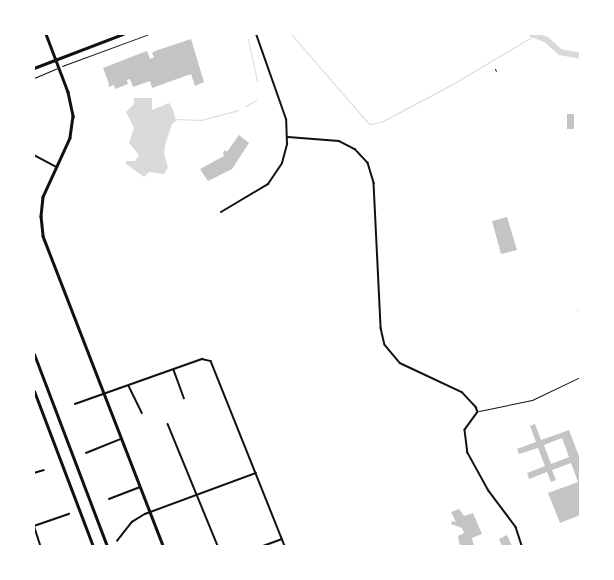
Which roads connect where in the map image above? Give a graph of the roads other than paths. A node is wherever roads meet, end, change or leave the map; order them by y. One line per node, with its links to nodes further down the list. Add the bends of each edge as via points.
1 (46, 34): 4 (main road)
2 (123, 34): 4 (main road)
3 (256, 34): 6 (street, via 284,113)
4 (56, 60): 5 (main road); 8 (main road, via 71,99 73,116 70,138)
5 (34, 68)
6 (288, 137): 9 (street, via 284,157 268,184); 18 (street, via 339,141 355,149 365,158 373,177 381,332 385,345 400,364 462,392)
7 (34, 155): 8 (street)
8 (57, 167): 15 (main road, via 43,197 40,216 43,236)
9 (221, 212)
10 (34, 354): 36 (highway)
11 (174, 370): 13 (street); 16 (street); 25 (street, via 208,359 215,365)
12 (580, 377): 18 (lane, via 532,400)
13 (129, 386): 15 (street); 19 (street)
14 (34, 391): 35 (highway)
15 (104, 394): 17 (street); 21 (main road)
16 (184, 398)
17 (75, 404)
18 (478, 412): 41 (street, via 465,430 468,453 489,491 516,527)
19 (142, 413)
20 (168, 424): 27 (street)
21 (121, 439): 22 (street); 26 (main road)
22 (86, 453)
23 (44, 470): 24 (street)
24 (34, 473)
25 (256, 473): 27 (street); 32 (street)
26 (140, 487): 28 (street); 29 (main road)
27 (198, 495): 29 (street); 38 (street)
28 (109, 499)
29 (150, 512): 33 (street, via 135,520); 37 (main road)
30 (68, 514): 31 (street)
31 (34, 526): 34 (street)
32 (282, 539): 39 (street); 40 (street)
33 (118, 541)
34 (41, 546)
35 (93, 546)
36 (107, 546)
37 (163, 546)
38 (218, 546)
39 (263, 546)
40 (285, 546)
41 (522, 546)

